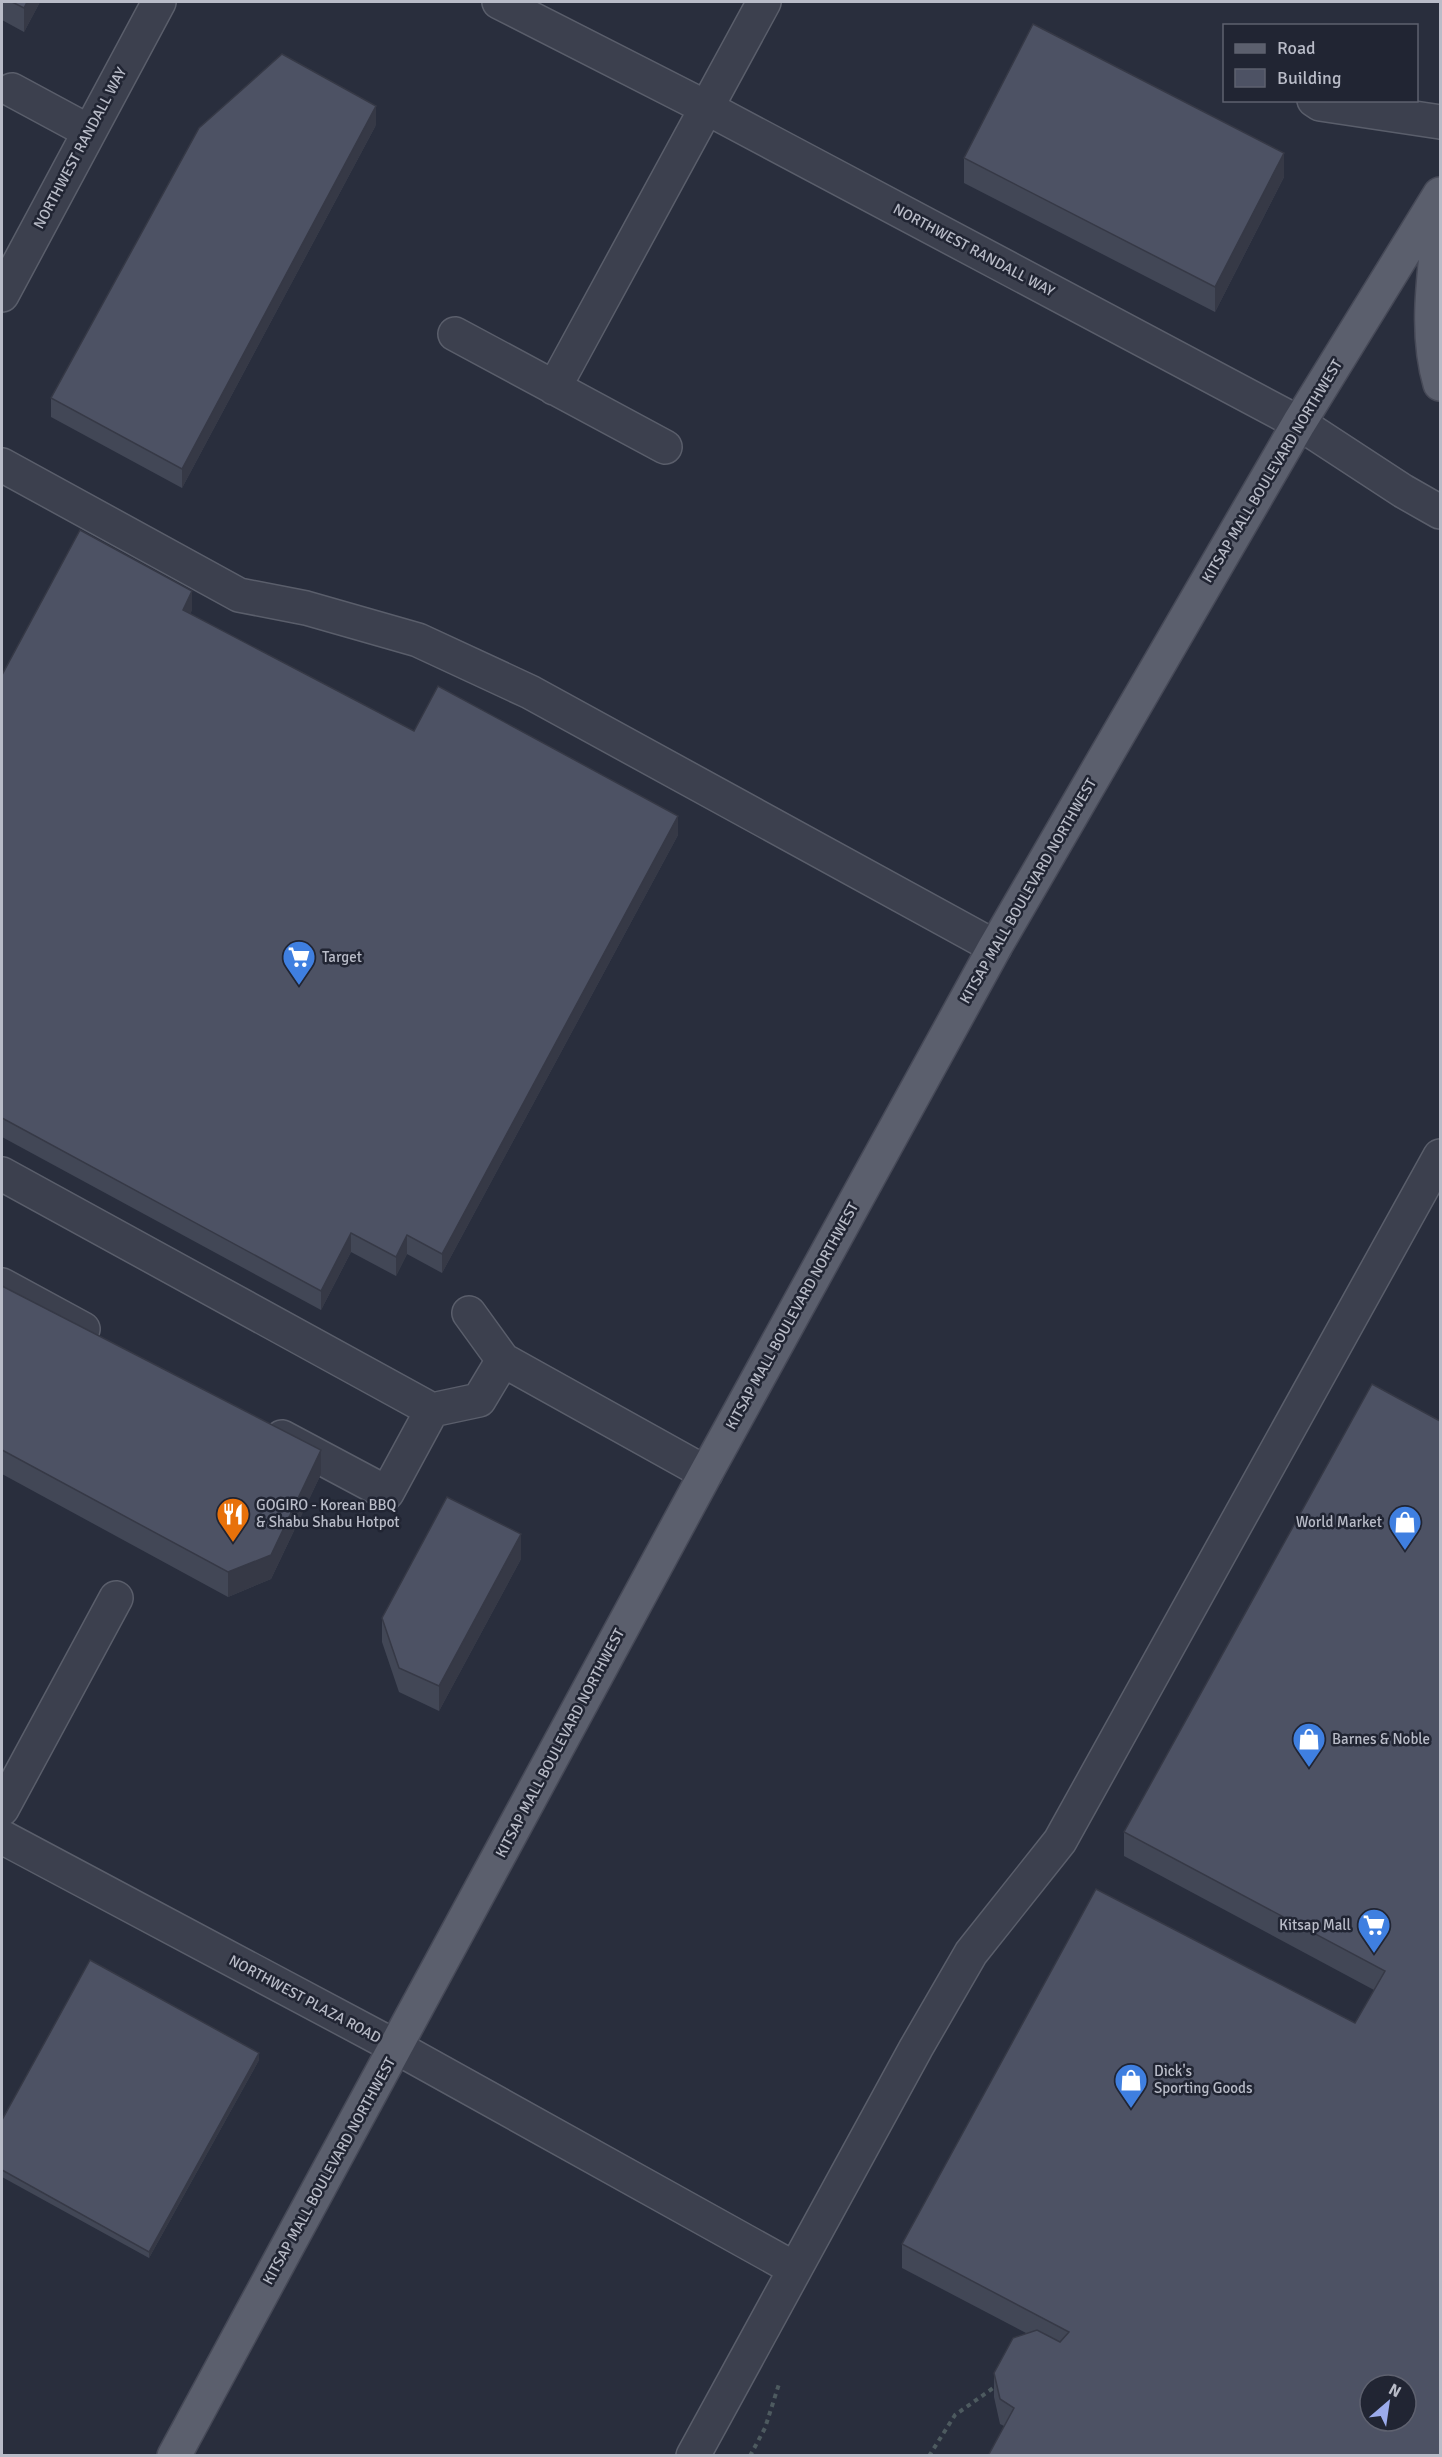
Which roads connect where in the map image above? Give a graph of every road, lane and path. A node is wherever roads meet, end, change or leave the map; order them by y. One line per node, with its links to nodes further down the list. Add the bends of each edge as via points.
1 (159, 2): 8 (street, NORTHWEST RANDALL WAY)
2 (499, 2): 6 (street, NORTHWEST RANDALL WAY)
3 (764, 2): 6 (street)
4 (12, 90): 8 (street)
5 (1317, 102): 7 (street)
6 (707, 108): 14 (street); 15 (street, NORTHWEST RANDALL WAY)
7 (1440, 122)
8 (88, 132): 11 (street, NORTHWEST RANDALL WAY)
9 (1440, 194): 15 (main road, KITSAP MALL BOULEVARD NORTHWEST)
10 (1440, 216): 13 (main road, via 1430,324)
11 (2, 294)
12 (455, 334): 14 (street)
13 (1440, 384)
14 (554, 388): 16 (street)
15 (1299, 423): 18 (street, NORTHWEST RANDALL WAY); 19 (main road, KITSAP MALL BOULEVARD NORTHWEST)
16 (665, 447)
17 (2, 465): 19 (street, via 239,595 306,608 417,640 530,692)
18 (1440, 512)
19 (995, 947): 28 (main road, KITSAP MALL BOULEVARD NORTHWEST)
20 (1440, 1156): 33 (street, via 1060,1841 970,1953)
21 (2, 1174): 26 (street)
22 (2, 1285): 24 (street)
23 (469, 1313): 25 (street)
24 (106, 1341)
25 (503, 1360): 26 (street, via 479,1400); 28 (street)
26 (432, 1410): 27 (street, via 387,1493)
27 (252, 1420)
28 (706, 1473): 32 (main road, KITSAP MALL BOULEVARD NORTHWEST)
29 (116, 1598): 30 (street)
30 (2, 1809)
31 (2, 1837): 32 (street, NORTHWEST PLAZA ROAD)
32 (396, 2047): 33 (street, NORTHWEST PLAZA ROAD); 36 (main road, KITSAP MALL BOULEVARD NORTHWEST)
33 (795, 2269): 37 (street)
34 (780, 2381): 38 (path, via 765,2428)
35 (1003, 2382): 39 (path, via 955,2415)
36 (174, 2456)
37 (693, 2456)
38 (750, 2456)
39 (929, 2456)

